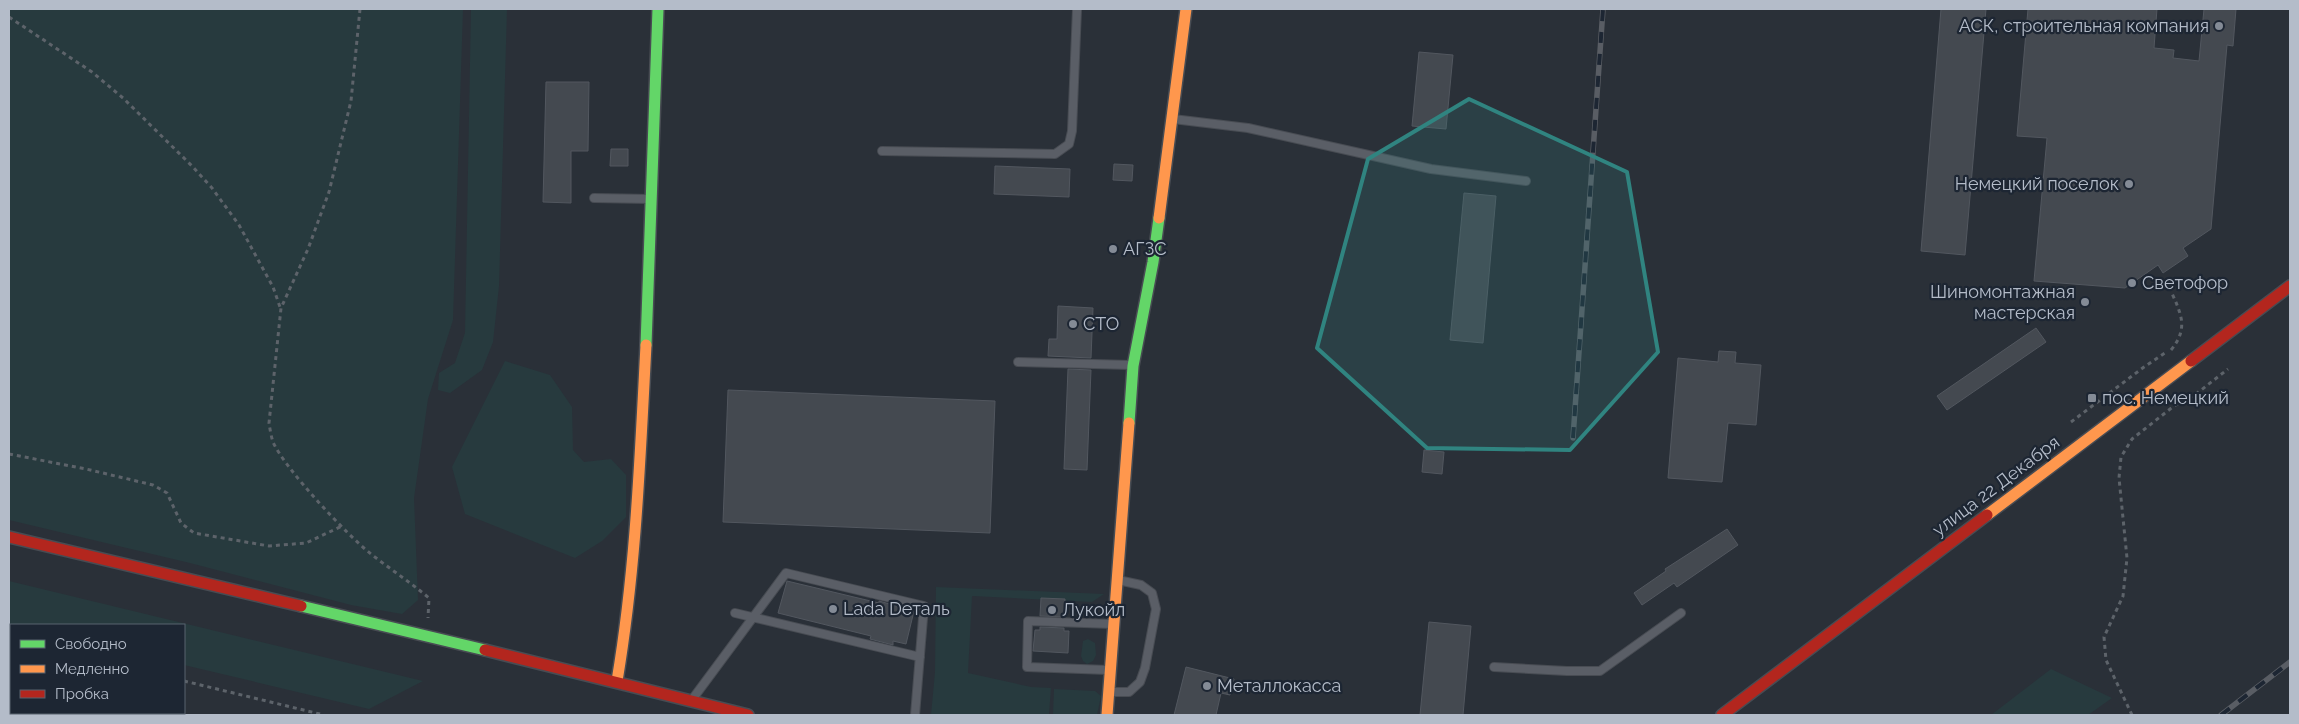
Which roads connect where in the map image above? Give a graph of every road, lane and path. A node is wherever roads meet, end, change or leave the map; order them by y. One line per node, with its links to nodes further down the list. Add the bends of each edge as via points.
1 (360, 9): 13 (path, via 351,101 329,192 308,250)
2 (658, 9): 10 (main road)
3 (1077, 9): 7 (lane, via 1072,131 1068,144 1055,154)
4 (1186, 9): 6 (main road)
5 (9, 17): 13 (path, via 92,72 192,166 239,225)
6 (1173, 119): 8 (lane, via 1248,128 1422,168); 15 (main road, via 1153,262)
7 (882, 151)
8 (1526, 181)
9 (594, 198): 10 (lane)
10 (652, 199): 31 (main road, via 635,550)
11 (2290, 286): 35 (main road, улица 22 Декабря)
12 (2171, 290): 17 (path, via 2182,316 2179,340 2170,350)
13 (281, 308): 19 (path, via 269,423 273,442 287,464)
14 (1018, 362): 15 (lane)
15 (1134, 366): 21 (main road)
16 (2228, 369): 40 (path, via 2132,439 2121,456 2119,478 2127,558 2123,596 2104,637 2106,660)
17 (2071, 422)
18 (9, 454): 19 (path, via 153,485 167,493 181,523 194,533 269,546 306,542)
19 (342, 526): 22 (path, via 370,553)
20 (9, 537): 31 (main road)
21 (1117, 580): 26 (main road); 32 (lane, via 1141,585 1152,593 1156,609 1146,668 1140,682 1129,692)
22 (429, 598)
23 (735, 613): 25 (lane)
24 (1681, 613): 28 (lane, via 1600,671)
25 (753, 618): 27 (lane); 27 (lane, via 786,573 924,606); 33 (lane)
26 (1114, 624): 29 (main road); 29 (lane, via 1028,621 1026,667)
27 (920, 657): 38 (lane)
28 (1494, 667)
29 (1111, 670): 32 (main road)
30 (185, 681): 36 (path)
31 (617, 681): 33 (main road)
32 (1109, 692): 39 (main road)
33 (691, 701): 34 (main road)
34 (713, 711): 37 (main road)
35 (1727, 714)
36 (324, 715)
37 (748, 715)
38 (915, 715)
39 (1107, 715)
40 (2132, 715)

